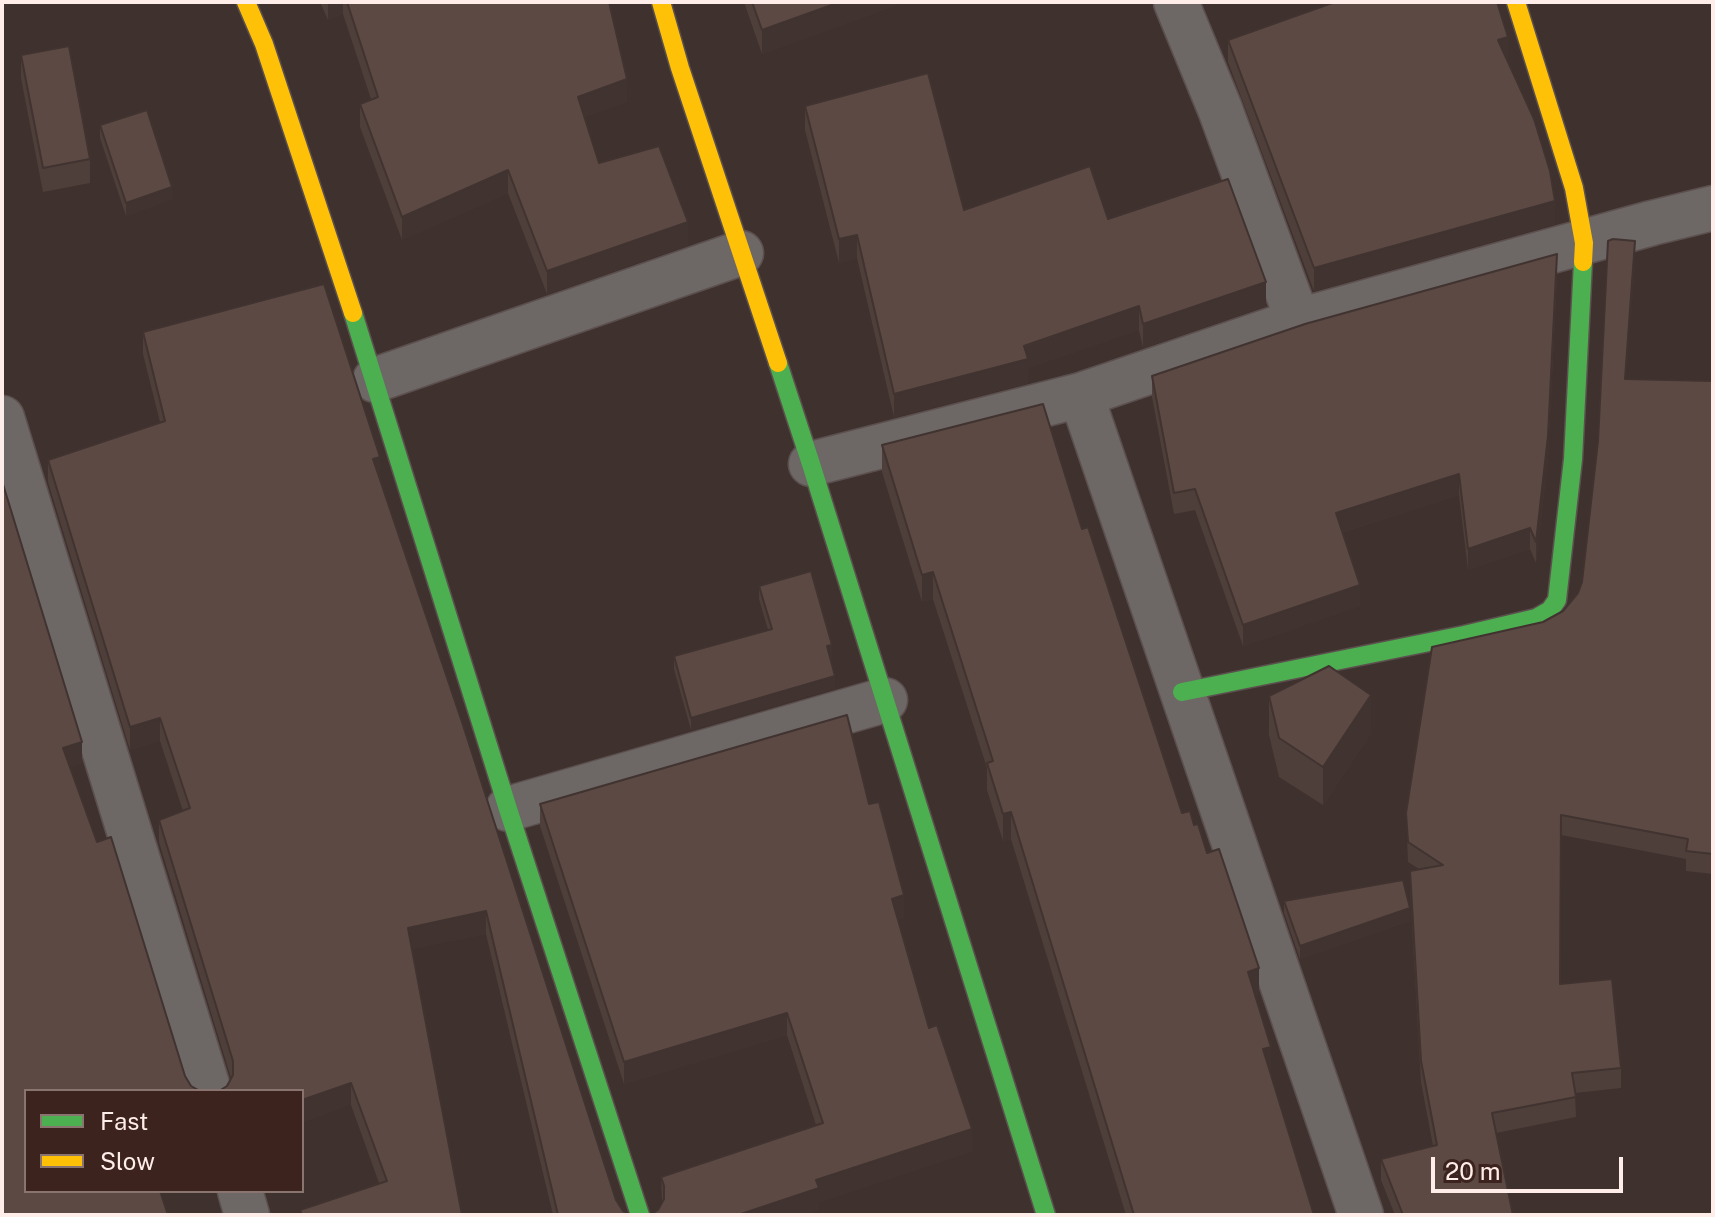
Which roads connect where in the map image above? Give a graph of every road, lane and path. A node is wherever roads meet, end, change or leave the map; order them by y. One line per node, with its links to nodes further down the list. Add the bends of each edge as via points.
1 (246, 2): 9 (street)
2 (661, 2): 7 (street)
3 (1176, 2): 8 (street)
4 (1516, 2): 6 (street, via 1574,188)
5 (1713, 208): 6 (street)
6 (1584, 243): 8 (street); 13 (street, via 1573,459 1560,581 1550,610 1464,635)
7 (741, 253): 9 (street); 12 (street)
8 (1298, 321): 10 (street)
9 (375, 380): 15 (street)
10 (1081, 395): 12 (street); 13 (street)
11 (2, 418): 16 (street)
12 (811, 464): 14 (street)
13 (1182, 692): 21 (street)
14 (885, 700): 15 (street); 20 (street)
15 (508, 809): 19 (street)
16 (208, 1089)
17 (241, 1193): 18 (street)
18 (247, 1215)
19 (640, 1215)
20 (1046, 1215)
21 (1361, 1215)

